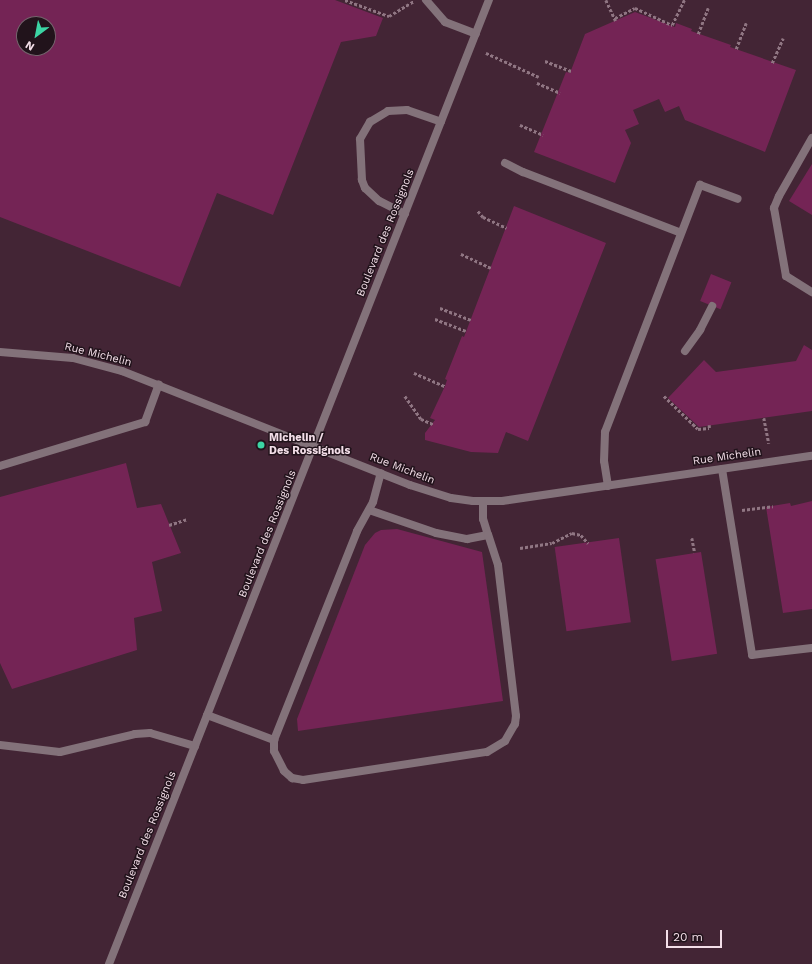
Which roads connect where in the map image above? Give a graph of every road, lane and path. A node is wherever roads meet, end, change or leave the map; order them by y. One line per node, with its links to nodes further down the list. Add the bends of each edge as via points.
1 (346, 0): 6 (path, via 389,16)
2 (426, 0): 9 (street, via 445,22)
3 (489, 0): 9 (street, Boulevard des Rossignols)
4 (606, 0): 5 (path, via 615,19 635,8 672,25)
5 (684, 0)
6 (413, 1)
7 (708, 8): 10 (path)
8 (746, 23): 12 (path)
9 (476, 34): 20 (street, Boulevard des Rossignols)
10 (698, 34)
11 (783, 38): 15 (path)
12 (736, 49)
13 (486, 53): 17 (path)
14 (545, 61): 16 (path)
15 (772, 64)
16 (571, 71)
17 (539, 77)
18 (537, 83): 19 (path)
19 (560, 93)
20 (441, 122): 27 (street, Boulevard des Rossignols); 27 (street, via 407,110 393,110 370,122 360,139 362,180 365,188 378,201)
21 (520, 125): 22 (path)
22 (543, 135)
23 (812, 138): 32 (street, via 779,196 774,211 786,276)
24 (505, 163): 29 (street)
25 (738, 198): 29 (street, via 700,184)
26 (478, 211): 28 (path, via 483,217)
27 (405, 214): 49 (street, Boulevard des Rossignols)
28 (507, 228)
29 (682, 233): 54 (street, via 605,432 604,461)
30 (461, 254): 31 (path)
31 (491, 268)
32 (812, 292)
33 (712, 306): 38 (street, via 700,330)
34 (440, 308): 36 (path)
35 (435, 319): 37 (path)
36 (470, 320)
37 (466, 331)
38 (685, 351)
39 (0, 352): 41 (street, Rue Michelin, via 73,358)
40 (414, 373): 42 (path)
41 (159, 384): 49 (street, Rue Michelin); 51 (street, via 145,422)
42 (445, 386)
43 (405, 396): 46 (path, via 421,419)
44 (664, 396): 47 (path, via 698,429 709,428)
45 (764, 418): 48 (path)
46 (433, 424)
47 (709, 425)
48 (769, 444)
49 (314, 446): 53 (street, Rue Michelin); 67 (street, Boulevard des Rossignols)
50 (812, 456): 52 (street, Rue Michelin)
51 (0, 466)
52 (722, 469): 54 (street, Rue Michelin); 66 (street, via 752,655)
53 (381, 473): 55 (street, Rue Michelin, via 438,494); 57 (street)
54 (608, 486): 55 (street, Rue Michelin)
55 (484, 502): 61 (street, via 483,519)
56 (773, 506): 58 (path)
57 (370, 510): 61 (street, via 455,539); 68 (street, via 357,530)
58 (740, 510)
59 (187, 519): 60 (path)
60 (169, 525)
61 (488, 535): 68 (street, via 498,565 516,716 515,724 505,741 488,752 303,780 292,778 284,771 274,751)
62 (692, 538): 65 (path)
63 (588, 543): 64 (path, via 581,536 572,533 552,543)
64 (520, 548)
65 (695, 553)
66 (812, 648)
67 (207, 715): 68 (street); 70 (street, Boulevard des Rossignols)
68 (274, 740)
69 (0, 745): 70 (street, via 60,752 135,734 150,733)
70 (195, 746): 71 (street, Boulevard des Rossignols)
71 (109, 964)

